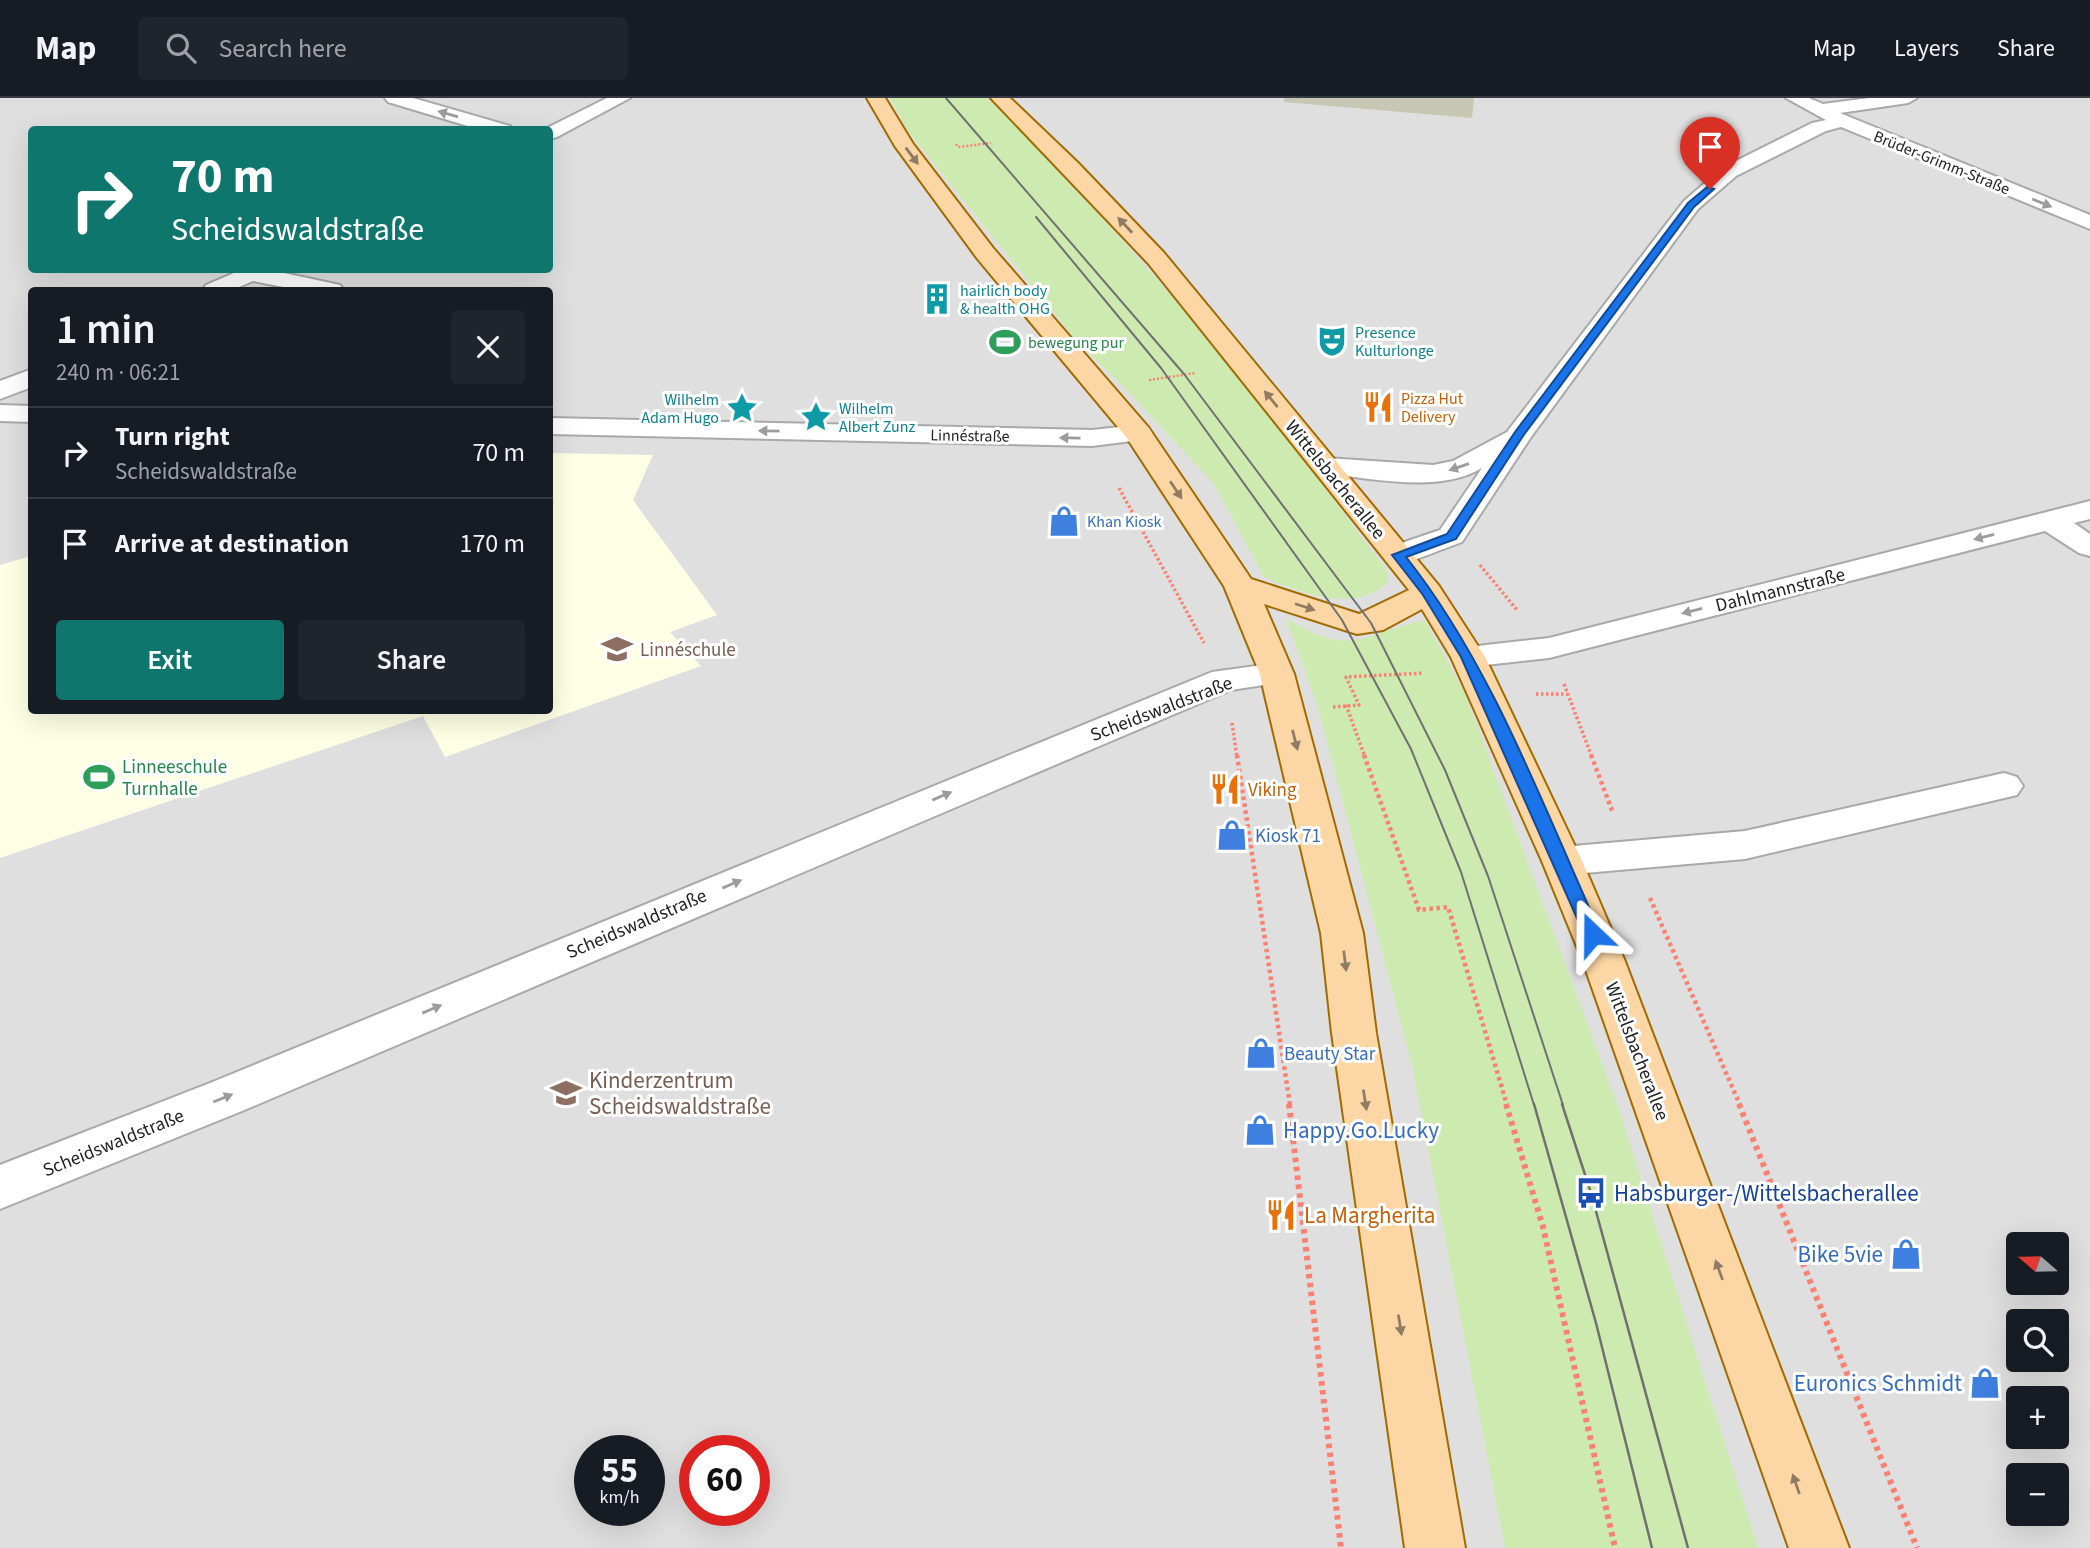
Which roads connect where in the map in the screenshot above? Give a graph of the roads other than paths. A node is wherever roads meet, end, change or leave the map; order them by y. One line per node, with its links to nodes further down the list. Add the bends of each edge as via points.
1 (394, 98): 9 (street, one-way to 1)
2 (621, 98): 10 (street)
3 (876, 98): 21 (main road, one-way to 21, via 905,146 985,253)
4 (1000, 98): 23 (main road, Wittelsbacherallee, one-way to 4, via 1156,258)
5 (1795, 98): 7 (street, Brüder-Grimm-Straße)
6 (1908, 98): 7 (street)
7 (1821, 110): 8 (street, Brüder-Grimm-Straße)
8 (1843, 121): 11 (street, Brüder-Grimm-Straße, one-way to 11); 22 (street, via 1819,127 1729,172 1691,205)
9 (489, 126)
10 (553, 132)
11 (2090, 223)
12 (253, 273): 14 (street)
13 (259, 273): 15 (street)
14 (221, 287)
15 (319, 287)
16 (28, 379): 17 (street)
17 (0, 391)
18 (0, 413): 19 (street)
19 (28, 414)
20 (553, 426): 21 (street, Linnéstraße, one-way to 20, via 1092,438)
21 (1138, 433): 28 (main road, one-way to 28)
22 (1519, 434): 23 (street, one-way to 23, via 1462,468 1433,474); 27 (street, via 1451,536)
23 (1326, 466): 27 (main road, Wittelsbacherallee)
24 (2090, 510): 25 (street, Dahlmannstraße)
25 (2050, 521): 26 (street); 30 (street, Dahlmannstraße, one-way to 30, via 1549,648)
26 (2090, 547)
27 (1398, 555): 29 (main road, Wittelsbacherallee)
28 (1240, 586): 29 (main road, one-way to 29, via 1357,624 1371,623); 31 (main road)
29 (1428, 593): 30 (main road, Wittelsbacherallee)
30 (1468, 657): 33 (main road, Wittelsbacherallee)
31 (1277, 674): 34 (street, Scheidswaldstraße, one-way to 31, via 1224,680); 35 (main road, one-way to 35, via 1342,933)
32 (2004, 786): 33 (street, via 1745,845)
33 (1562, 861): 36 (main road, Wittelsbacherallee, one-way to 33, via 1646,1072)
34 (0, 1187)
35 (1435, 1548)
36 (1819, 1548)

